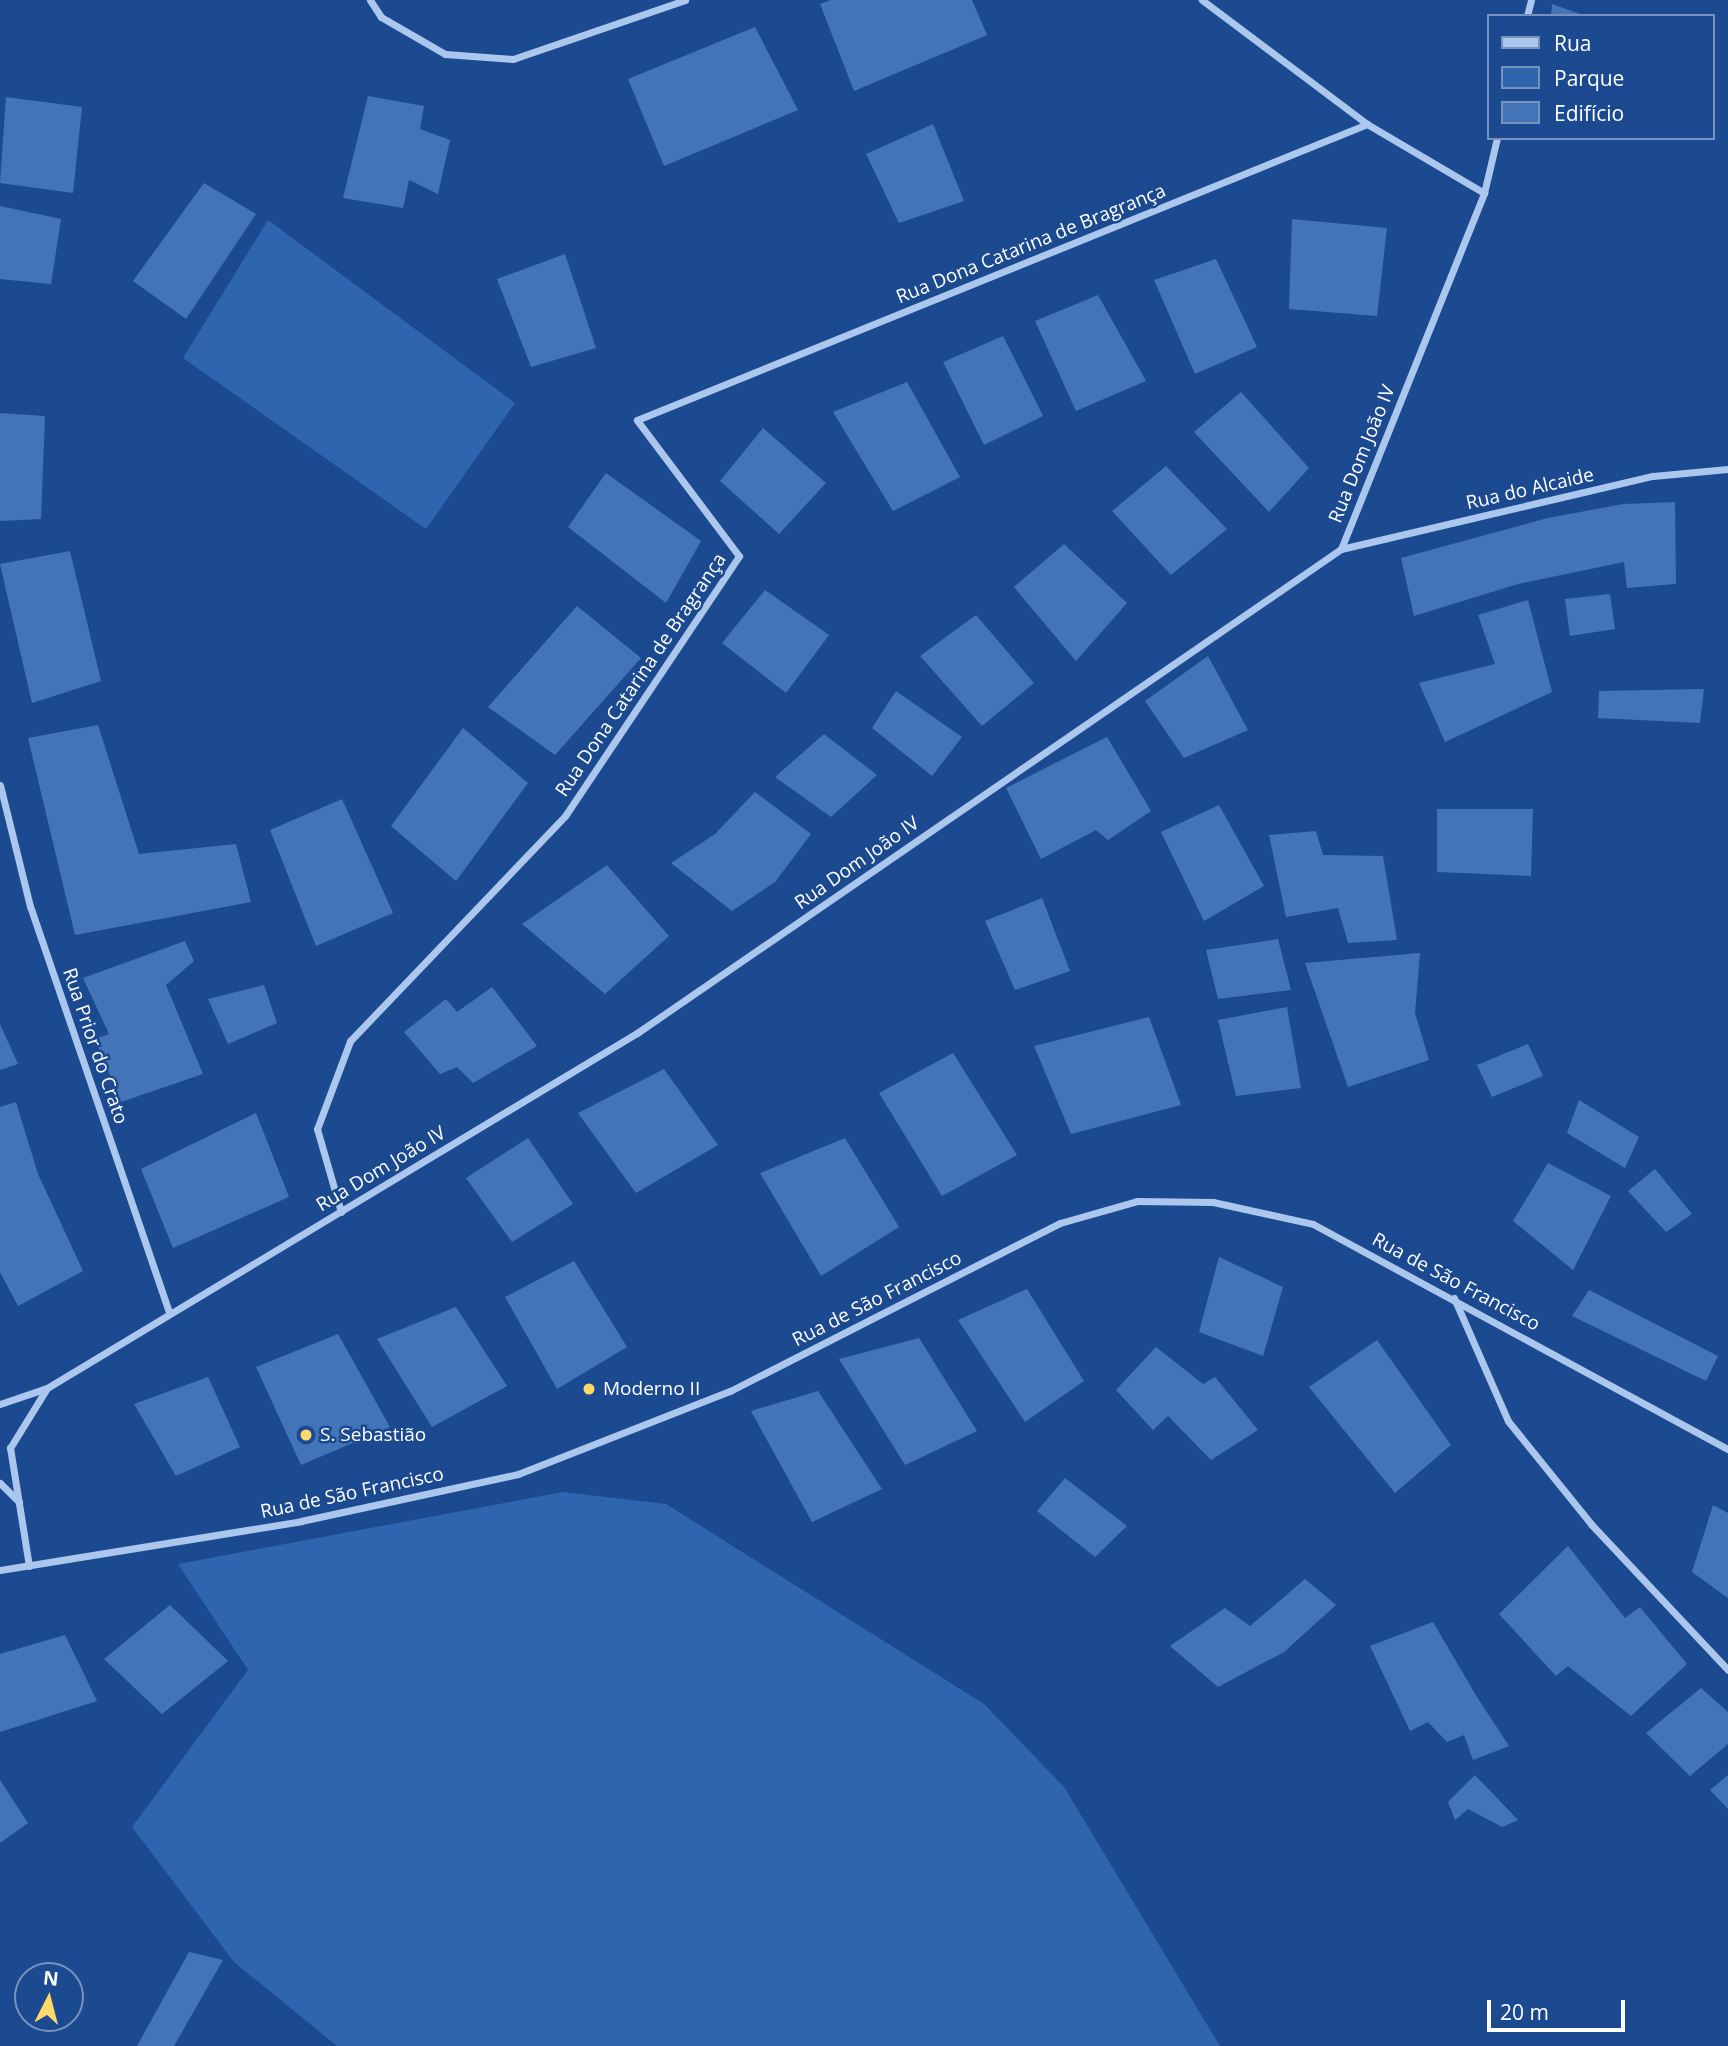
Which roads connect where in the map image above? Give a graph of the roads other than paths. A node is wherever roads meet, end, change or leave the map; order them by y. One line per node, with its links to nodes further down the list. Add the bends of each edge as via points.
1 (370, 0): 2 (street, via 381,17 445,54 513,59)
2 (685, 0)
3 (1202, 0): 4 (street)
4 (1367, 124): 6 (street); 10 (street, Rua Dona Catarina de Bragrança, via 637,420 739,555 565,816 350,1041 317,1129)
5 (1497, 140): 6 (street, Rua Dom João IV)
6 (1484, 193): 8 (street, Rua Dom João IV)
7 (1728, 469): 8 (street, Rua do Alcaide, via 1653,476)
8 (1341, 549): 10 (street, Rua Dom João IV, via 636,1033)
9 (0, 785): 12 (street, Rua Prior do Crato, via 30,906)
10 (341, 1212): 12 (street, Rua Dom João IV)
11 (1454, 1298): 15 (street, Rua de São Francisco); 18 (street, Rua de São Francisco, via 1313,1224 1213,1202 1138,1200 1060,1223 730,1391 519,1474 301,1521); 20 (street, via 1508,1421 1591,1524)
12 (170, 1314): 13 (street, Rua Dom João IV)
13 (47, 1388): 14 (street, Rua Dom João IV); 17 (street, via 10,1448)
14 (0, 1404)
15 (1728, 1449)
16 (0, 1483): 17 (street)
17 (19, 1502): 18 (street)
18 (29, 1566): 19 (street, Rua de São Francisco)
19 (0, 1570)
20 (1728, 1670)

